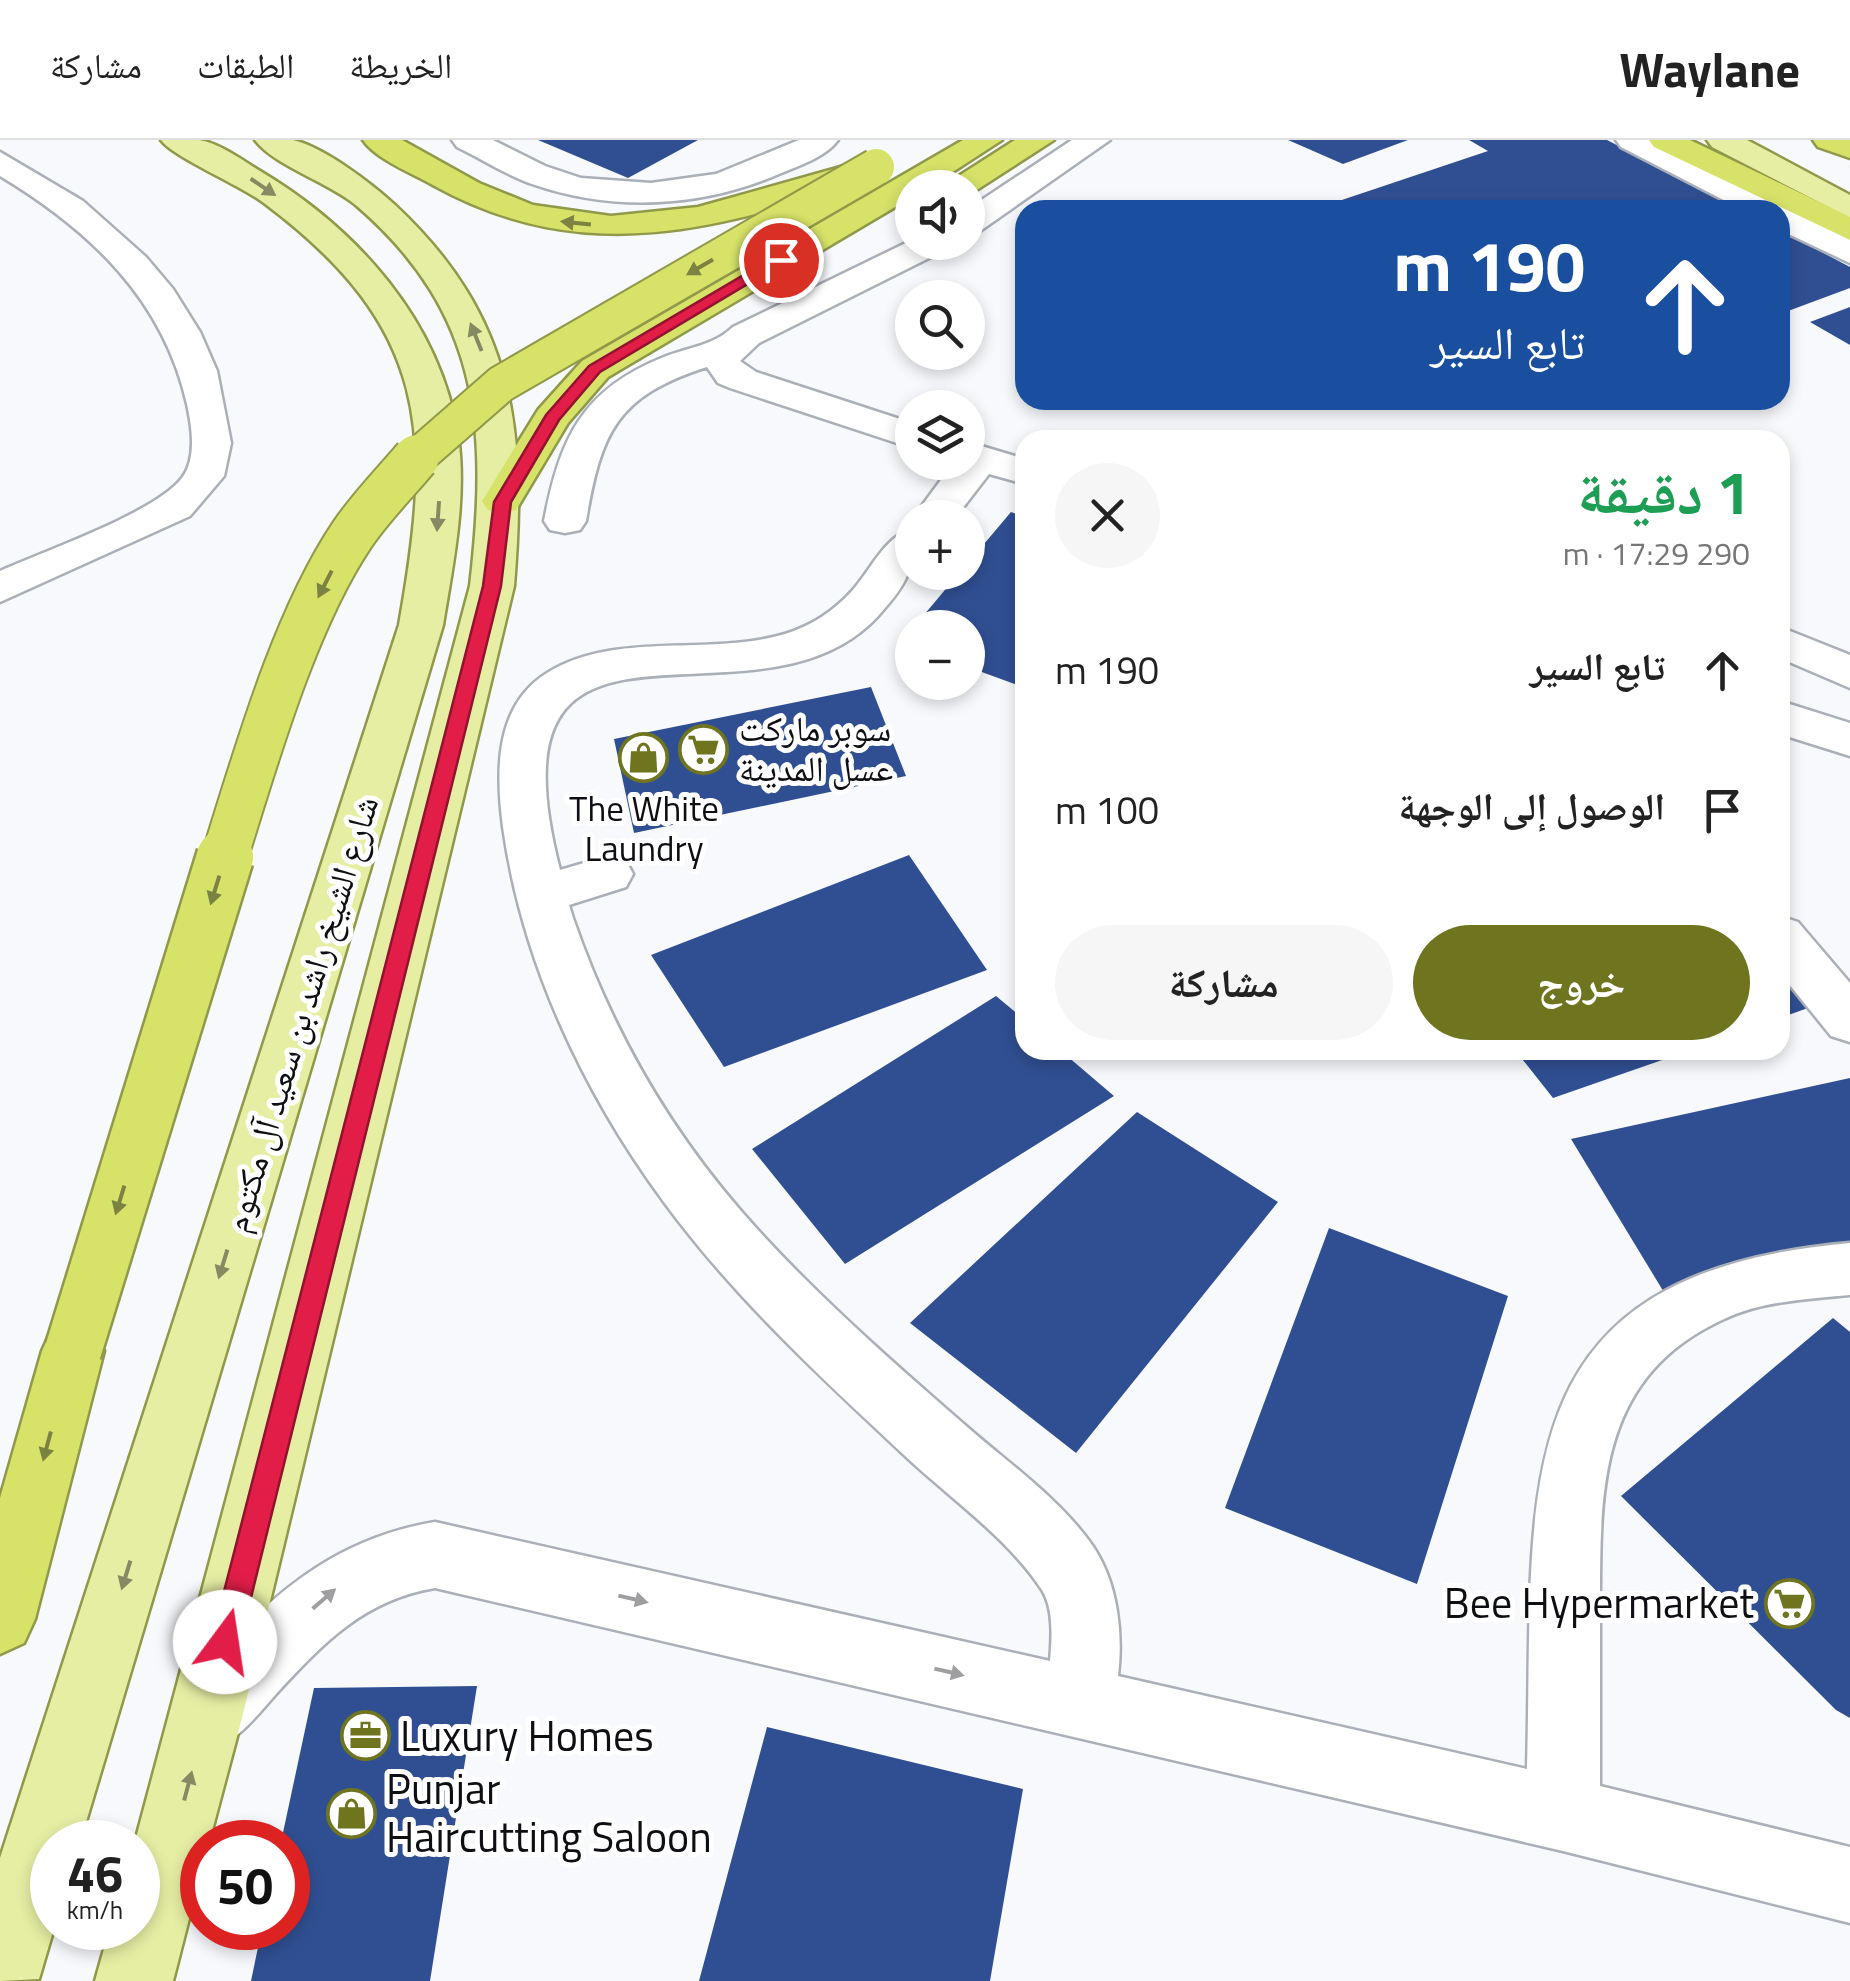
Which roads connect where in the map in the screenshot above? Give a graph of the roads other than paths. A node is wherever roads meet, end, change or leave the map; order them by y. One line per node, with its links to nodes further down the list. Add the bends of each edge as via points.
1 (178, 140): 49 (main road, شارع الشيخ راشد بن سعيد آل مكتوم, one-way to 49, via 300,212 350,256 392,308 420,366 438,434 440,516 421,625)
2 (271, 140): 31 (main road, شارع الشيخ راشد بن سعيد آل مكتوم, one-way to 2, via 487,367 446,278 366,196)
3 (379, 140): 44 (highway, one-way to 44, bridge, via 505,206 546,219 605,225 686,221 891,158 501,384 419,454 351,536 317,599 256,756 73,1352)
4 (468, 140): 5 (street, via 544,178 638,192 740,180)
5 (822, 140)
6 (1094, 140): 13 (street)
7 (1632, 140): 16 (street)
8 (1665, 140): 17 (highway)
9 (1722, 140): 20 (main road)
10 (1827, 140): 12 (main road)
11 (984, 141): 26 (highway)
12 (1850, 151)
13 (1039, 152): 14 (highway); 19 (street)
14 (985, 176)
15 (11, 178): 34 (street, via 116,244 154,286 184,334 204,389 213,448 198,488 175,507)
16 (1750, 200)
17 (1788, 200)
18 (1790, 201): 23 (highway)
19 (985, 207)
20 (1850, 208)
21 (1790, 221): 24 (street)
22 (895, 223): 26 (highway, via 820,262)
23 (1850, 230)
24 (1850, 253)
25 (898, 260): 27 (street)
26 (681, 318): 31 (highway, via 621,350 571,392)
27 (724, 351): 28 (street, via 724,368 743,380); 32 (street, via 655,374 598,420 581,448)
28 (895, 430)
29 (985, 459): 30 (street)
30 (1015, 469)
31 (502, 502): 46 (main road, شارع الشيخ راشد بن سعيد آل مكتوم, via 492,586)
32 (565, 521)
33 (895, 563): 40 (street, via 859,608 820,637 764,652 608,666 547,693 529,723 524,758 527,830)
34 (0, 588)
35 (1790, 644): 36 (street)
36 (1850, 673)
37 (1790, 720): 38 (street)
38 (1850, 740)
39 (608, 874): 40 (street)
40 (541, 895): 45 (street, via 580,1005 616,1079 720,1229 1069,1570 1089,1645)
41 (1790, 948): 42 (street)
42 (1850, 1021)
43 (1850, 1269): 47 (street, via 1772,1279 1712,1295 1658,1320 1603,1385 1584,1427 1569,1508)
44 (0, 1619)
45 (1079, 1702): 46 (street, one-way to 45, via 341,1584 403,1557 435,1555); 47 (street)
46 (206, 1718): 50 (main road, شارع الشيخ راشد بن سعيد آل مكتوم, one-way to 46)
47 (1562, 1814): 48 (street)
48 (1850, 1886)
49 (0, 1979)
50 (134, 1981)

